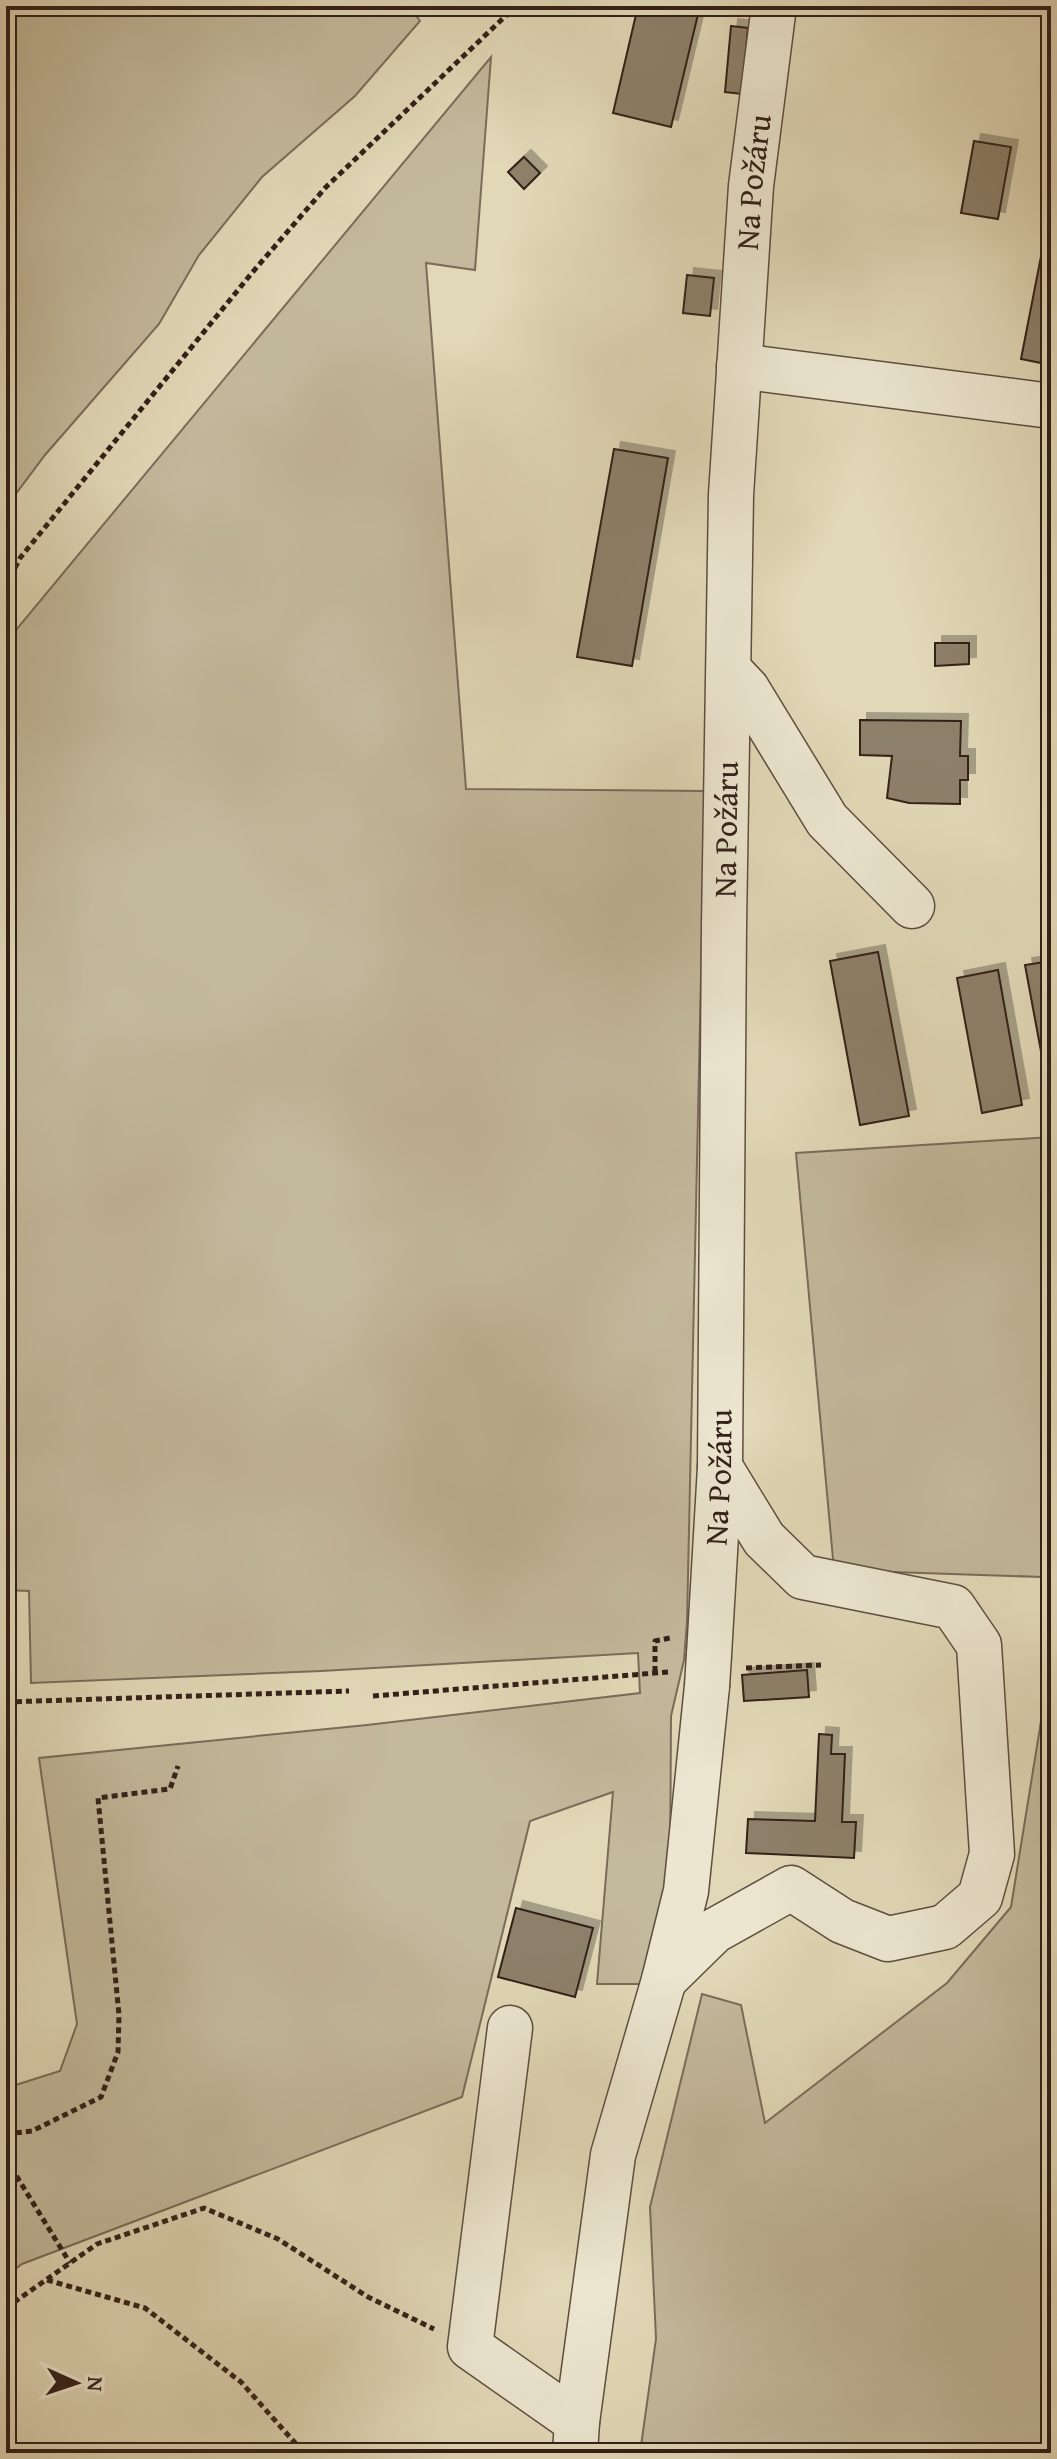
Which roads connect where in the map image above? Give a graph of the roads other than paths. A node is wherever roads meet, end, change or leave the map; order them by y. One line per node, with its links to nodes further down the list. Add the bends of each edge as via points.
1 (774, 6): 2 (street, Na Požáru, via 751,186)
2 (739, 366): 3 (street); 4 (street, Na Požáru, via 731,495)
3 (1051, 406)
4 (730, 671): 5 (street, via 747,689 827,820); 6 (street, Na Požáru)
5 (912, 906)
6 (720, 1467): 7 (street, Na Požáru, via 708,1670 686,1891); 7 (street, via 764,1539 803,1577 953,1607 979,1645 992,1854 980,1897 945,1927 888,1939 842,1921 791,1888 714,1931)
7 (664, 1980): 9 (street, Na Požáru, via 613,2155)
8 (510, 2028): 9 (street, via 470,2347)
9 (576, 2437)

